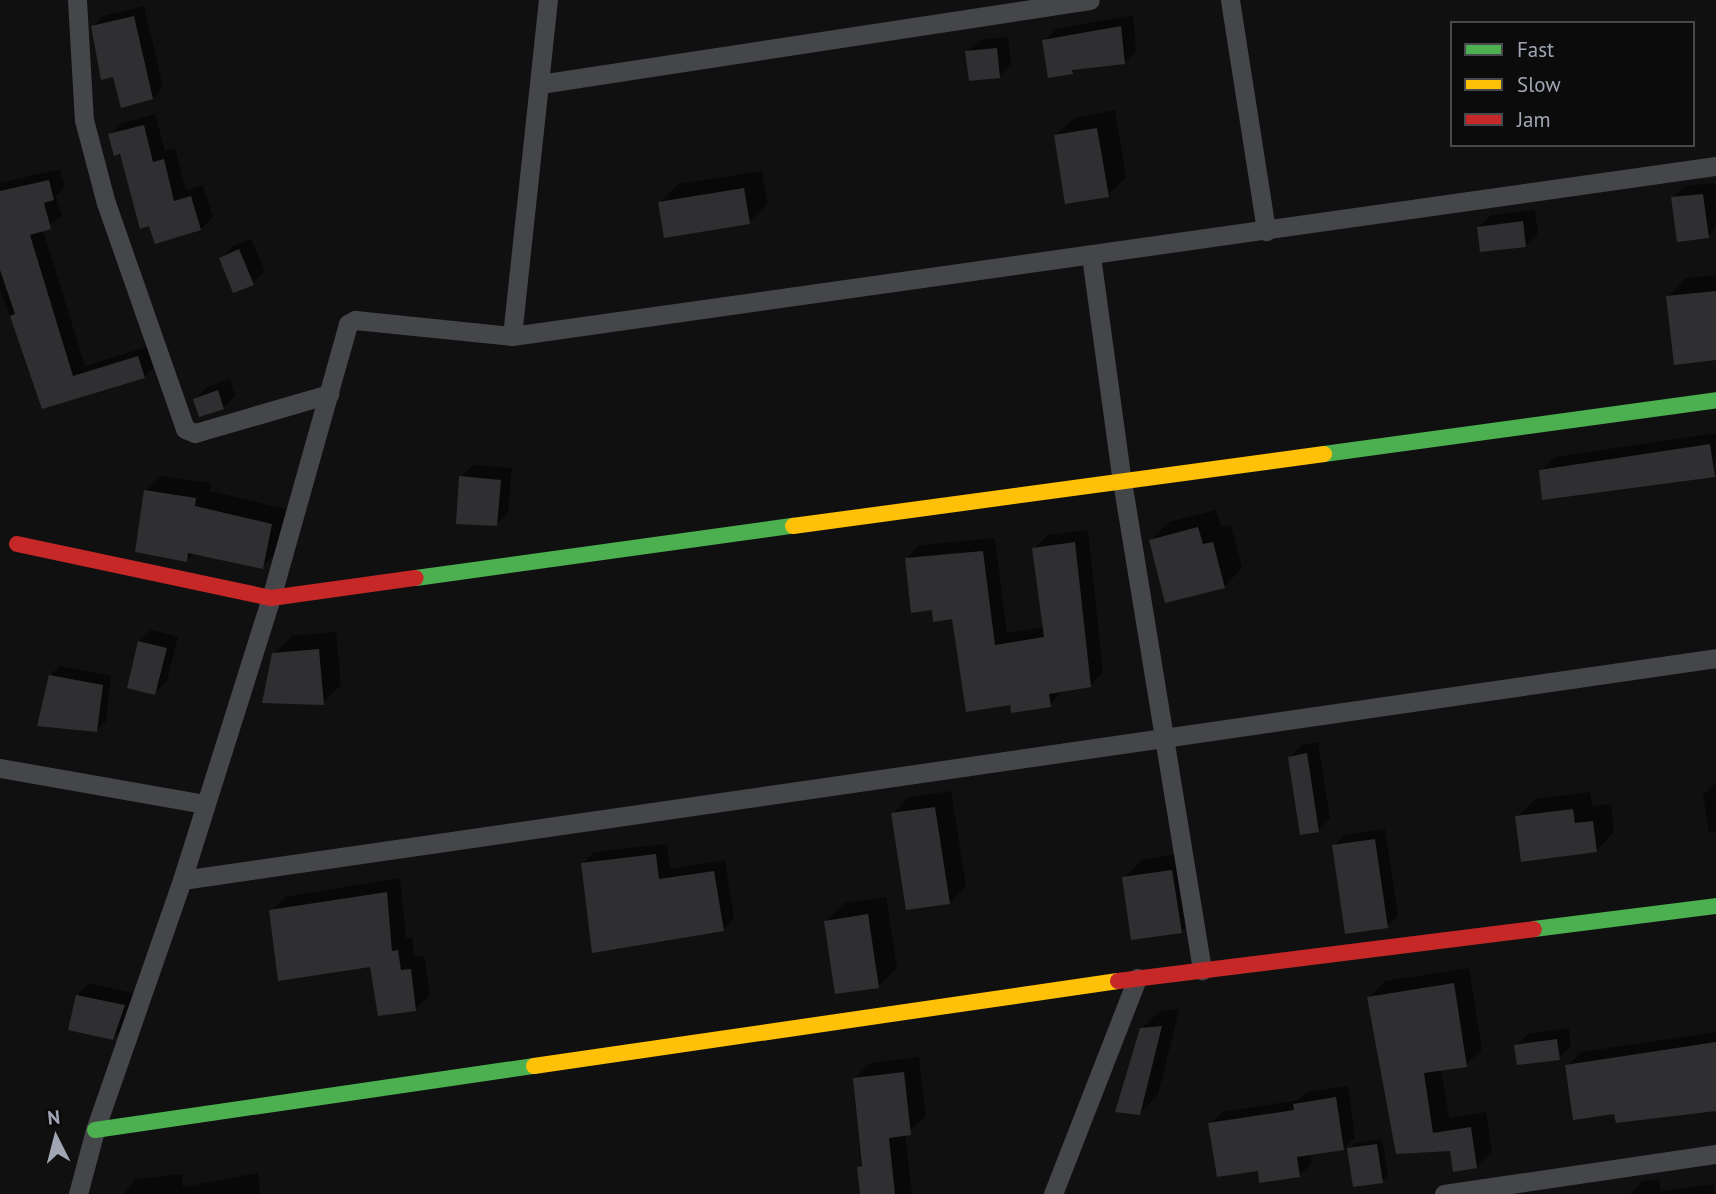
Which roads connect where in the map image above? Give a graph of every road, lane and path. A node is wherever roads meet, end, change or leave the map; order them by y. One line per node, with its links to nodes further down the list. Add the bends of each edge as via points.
1 (76, 0): 10 (street, via 87,132 106,203 185,429 195,433)
2 (548, 0): 5 (street)
3 (1090, 0): 5 (street)
4 (1230, 0): 7 (street)
5 (540, 84): 9 (street)
6 (1716, 166): 7 (street)
7 (1266, 231): 8 (street)
8 (1091, 256): 9 (street); 12 (street)
9 (512, 337): 10 (street, via 350,320)
10 (329, 394): 14 (street)
11 (1716, 400): 12 (street)
12 (1122, 481): 14 (street); 16 (street)
13 (18, 544): 14 (street)
14 (271, 598): 18 (street)
15 (1716, 658): 16 (street)
16 (1166, 740): 19 (street); 21 (street)
17 (0, 768): 18 (street)
18 (204, 804): 19 (street)
19 (182, 880): 23 (street)
20 (1716, 906): 21 (street)
21 (1202, 970): 22 (street)
22 (1137, 978): 23 (street); 26 (street)
23 (95, 1130): 25 (street)
24 (1716, 1154): 27 (street)
25 (78, 1194)
26 (1054, 1194)
27 (1444, 1194)

